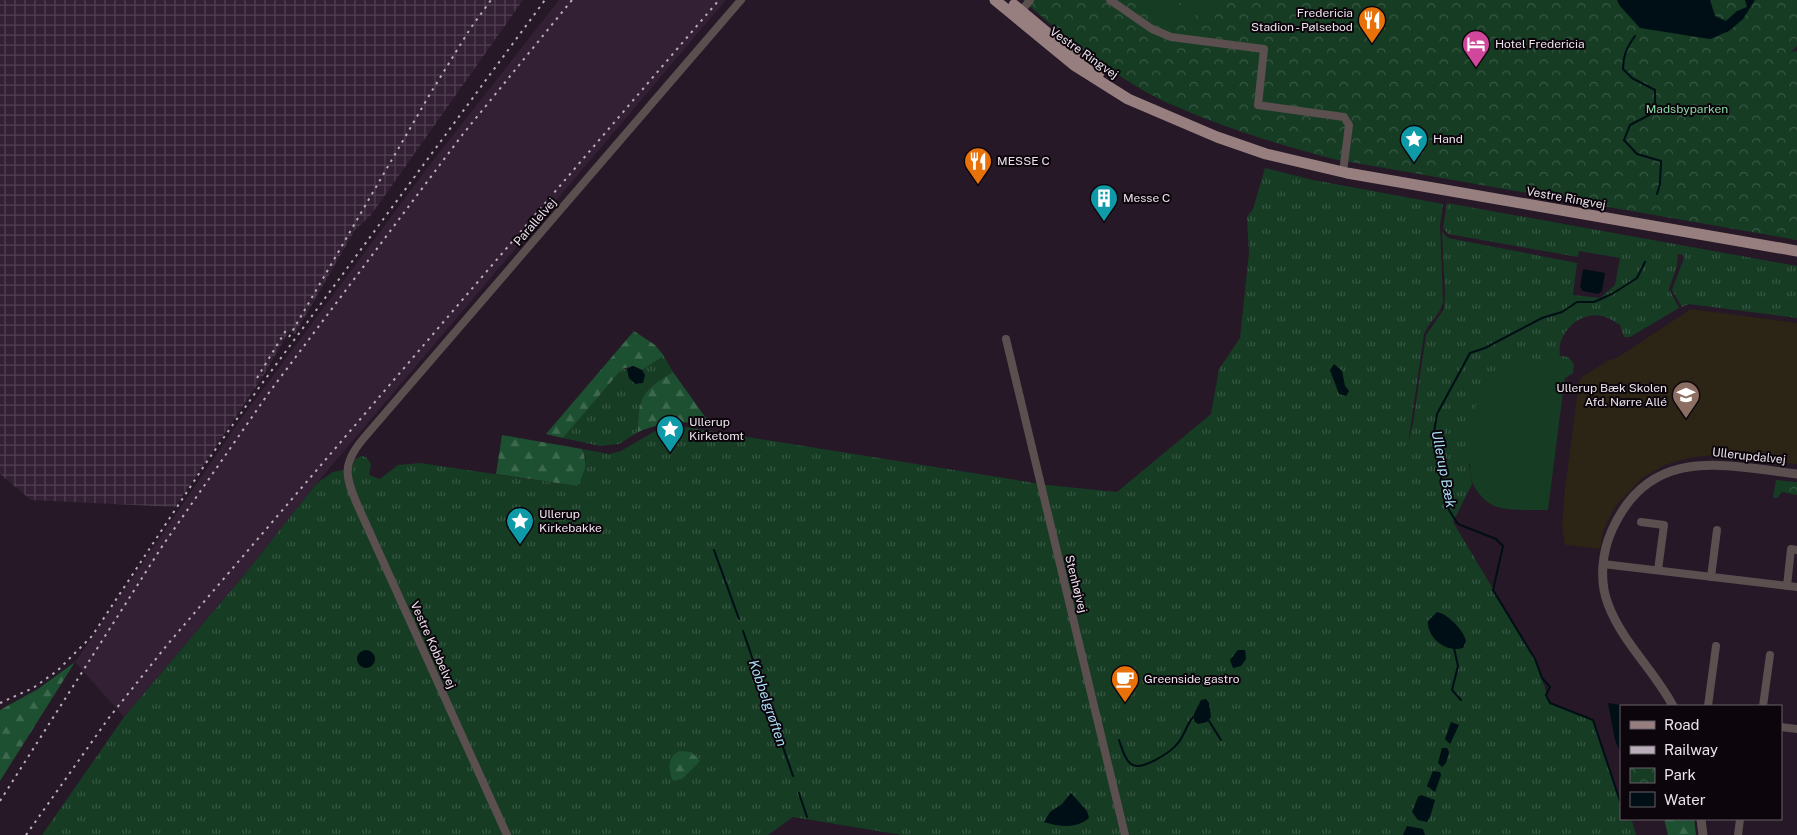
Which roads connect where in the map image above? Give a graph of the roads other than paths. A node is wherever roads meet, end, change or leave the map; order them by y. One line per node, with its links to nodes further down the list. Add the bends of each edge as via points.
1 (742, 0): 12 (street, Parallelvej, via 369,432)
2 (995, 0): 6 (main road, Vestre Ringvej)
3 (1007, 0): 6 (main road, Vestre Ringvej)
4 (1030, 0): 6 (street)
5 (1110, 0): 7 (street, via 1152,29 1171,37 1264,49 1258,105 1344,117 1349,124)
6 (1019, 15): 7 (main road, Vestre Ringvej, via 1090,67 1166,115 1266,154)
7 (1343, 172): 8 (main road, Vestre Ringvej)
8 (1784, 250): 9 (main road, Vestre Ringvej); 10 (main road, Vestre Ringvej)
9 (1797, 250)
10 (1797, 255)
11 (1006, 339): 32 (street, Stenhøjvej)
12 (348, 462): 31 (street, Vestre Kobbelvej, via 347,479 354,499)
13 (1797, 474): 17 (street, Ullerupdalvej, via 1716,464 1672,470 1650,482 1618,516 1608,538)
14 (1641, 522): 18 (street, via 1664,525)
15 (1717, 530): 19 (street)
16 (1797, 550): 20 (street, via 1791,549)
17 (1603, 564): 18 (street); 24 (street, Ullerupdalvej, via 1607,602 1615,622)
18 (1658, 570): 19 (street)
19 (1711, 577): 20 (street)
20 (1787, 586): 21 (street)
21 (1797, 587)
22 (1716, 646): 25 (street)
23 (1770, 655): 26 (street)
24 (1672, 705)
25 (1708, 705)
26 (1764, 705)
27 (1782, 727): 28 (street)
28 (1797, 729)
29 (1701, 820): 33 (street)
30 (1740, 820): 34 (street)
31 (507, 835)
32 (1125, 835)
33 (1703, 835)
34 (1738, 835)

